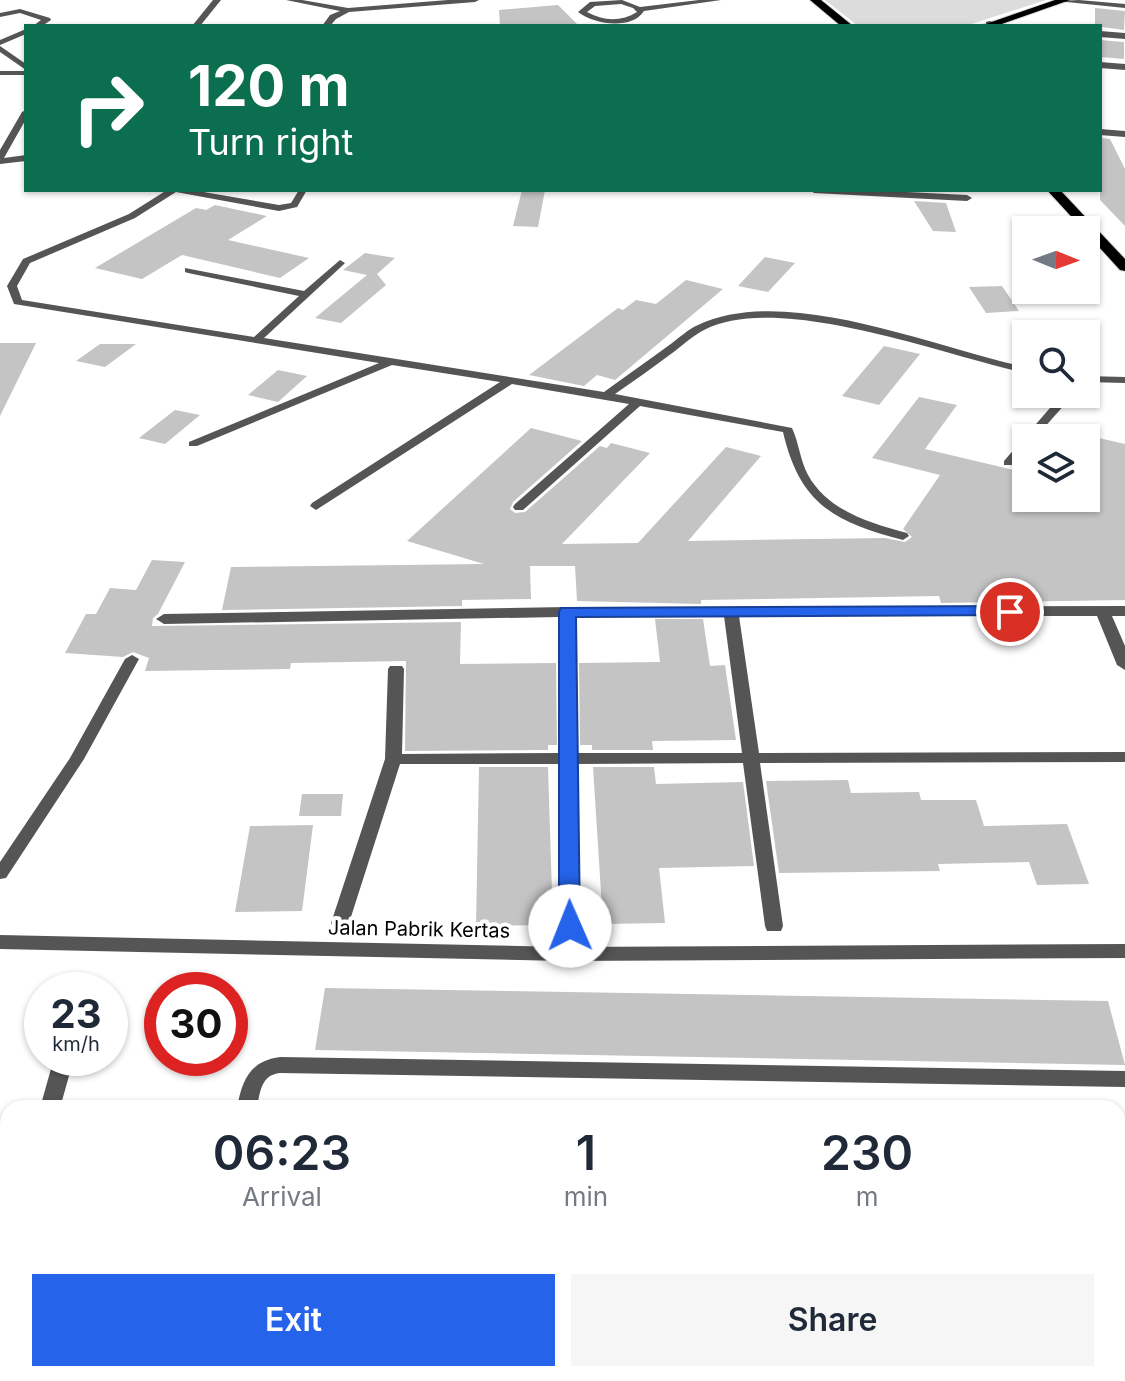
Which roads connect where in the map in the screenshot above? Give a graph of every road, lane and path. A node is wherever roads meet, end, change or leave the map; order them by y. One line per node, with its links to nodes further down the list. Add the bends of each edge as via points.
1 (217, 0): 14 (lane)
2 (290, 0): 10 (lane)
3 (475, 0): 10 (lane)
4 (717, 0): 9 (lane)
5 (815, 0): 16 (main road)
6 (601, 1): 9 (lane); 12 (lane, via 582,12)
7 (1063, 1): 8 (street); 17 (main road)
8 (1125, 6)
9 (640, 9): 12 (lane, via 639,15)
10 (348, 10): 15 (lane)
11 (0, 15): 13 (lane, via 20,11 47,20)
12 (620, 23)
13 (40, 24)
14 (198, 24)
15 (328, 24)
16 (845, 24)
17 (990, 24)
18 (24, 32): 21 (lane)
19 (1102, 34): 20 (street)
20 (1125, 36)
21 (0, 45): 24 (lane)
22 (1102, 65): 23 (street)
23 (1125, 67)
24 (24, 68)
25 (24, 70): 26 (lane)
26 (0, 73)
27 (24, 116): 31 (lane)
28 (1102, 132): 29 (street)
29 (1125, 134)
30 (24, 158): 31 (lane)
31 (0, 159)
32 (172, 192): 42 (lane, via 132,216 26,261 12,286 18,302)
33 (187, 192): 34 (lane, via 279,208 294,205)
34 (302, 192)
35 (852, 192): 37 (lane)
36 (1055, 192): 39 (main road)
37 (967, 198)
38 (340, 263): 41 (lane)
39 (1125, 267)
40 (188, 270): 41 (lane)
41 (306, 294): 42 (lane)
42 (255, 341): 43 (lane)
43 (390, 362): 47 (lane); 52 (lane)
44 (1012, 366): 48 (lane, via 859,327 746,315 701,327)
45 (1100, 379): 46 (lane)
46 (1125, 380)
47 (510, 381): 48 (lane); 55 (lane)
48 (606, 396): 49 (lane)
49 (637, 402): 56 (lane); 57 (lane, via 788,430 798,469 818,497 859,524)
50 (1056, 408): 51 (lane)
51 (1042, 424)
52 (193, 444)
53 (1012, 458): 54 (lane)
54 (1008, 463)
55 (316, 506)
56 (519, 507)
57 (903, 536)
58 (1103, 611): 59 (street); 61 (street); 64 (street)
59 (1125, 611)
60 (567, 612): 61 (street); 62 (street); 66 (street)
61 (731, 612): 67 (street)
62 (164, 619)
63 (132, 659): 70 (lane, via 77,759)
64 (1125, 665)
65 (396, 669): 69 (street)
66 (567, 757): 67 (street); 69 (street); 72 (street)
67 (749, 757): 68 (street); 73 (street)
68 (1125, 757)
69 (393, 759): 71 (street)
70 (0, 874)
71 (340, 923)
72 (570, 926)
73 (774, 926)
74 (0, 942): 75 (street, Jalan Pabrik Kertas, via 564,954)
75 (1125, 951)
76 (59, 1076): 78 (street)
77 (1125, 1079): 79 (street, via 269,1065 255,1076)
78 (52, 1100)
79 (249, 1100)

